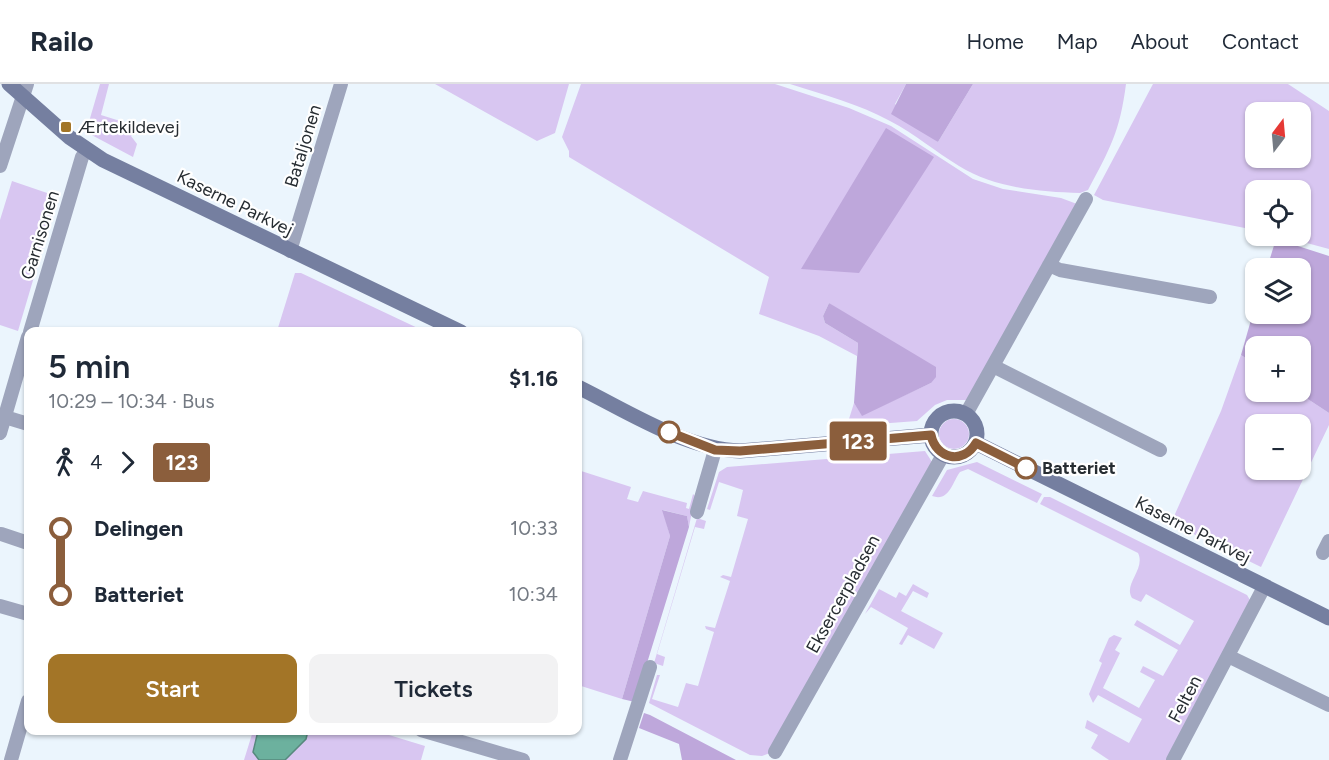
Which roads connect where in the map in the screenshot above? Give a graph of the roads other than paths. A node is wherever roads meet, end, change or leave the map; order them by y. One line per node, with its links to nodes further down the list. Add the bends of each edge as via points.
1 (9, 84): 3 (street, Kaserne Parkvej)
2 (338, 85): 7 (street, Bataljonen)
3 (25, 91): 4 (street, Kaserne Parkvej); 5 (street)
4 (87, 150): 7 (street, Kaserne Parkvej); 10 (street, Garnisonen)
5 (0, 166)
6 (1086, 199): 8 (street)
7 (290, 251): 11 (street, Kaserne Parkvej)
8 (1049, 265): 9 (street); 13 (street)
9 (1210, 297)
10 (31, 327)
11 (450, 327)
12 (24, 351): 16 (street)
13 (993, 366): 15 (street); 22 (street)
14 (582, 389): 21 (street)
15 (966, 414): 19 (street, via 952,411 939,416); 20 (street, via 975,424)
16 (5, 417): 17 (street); 18 (street)
17 (24, 423)
18 (0, 433)
19 (931, 435): 21 (street); 23 (street)
20 (976, 443): 23 (street, via 972,450 958,457); 27 (street, Kaserne Parkvej)
21 (715, 450): 24 (street)
22 (1160, 450)
23 (943, 455): 36 (street, Eksercerpladsen)
24 (696, 512)
25 (1, 534): 26 (street)
26 (24, 542)
27 (1264, 587): 30 (street, Kaserne Parkvej); 31 (street, Felten)
28 (0, 606): 29 (street)
29 (24, 613)
30 (1329, 618)
31 (1228, 656): 33 (street); 40 (street, Felten)
32 (650, 667): 39 (street)
33 (1329, 705)
34 (24, 712): 37 (street)
35 (437, 735): 38 (street)
36 (775, 752)
37 (8, 755)
38 (516, 759)
39 (620, 760)
40 (1173, 760)

